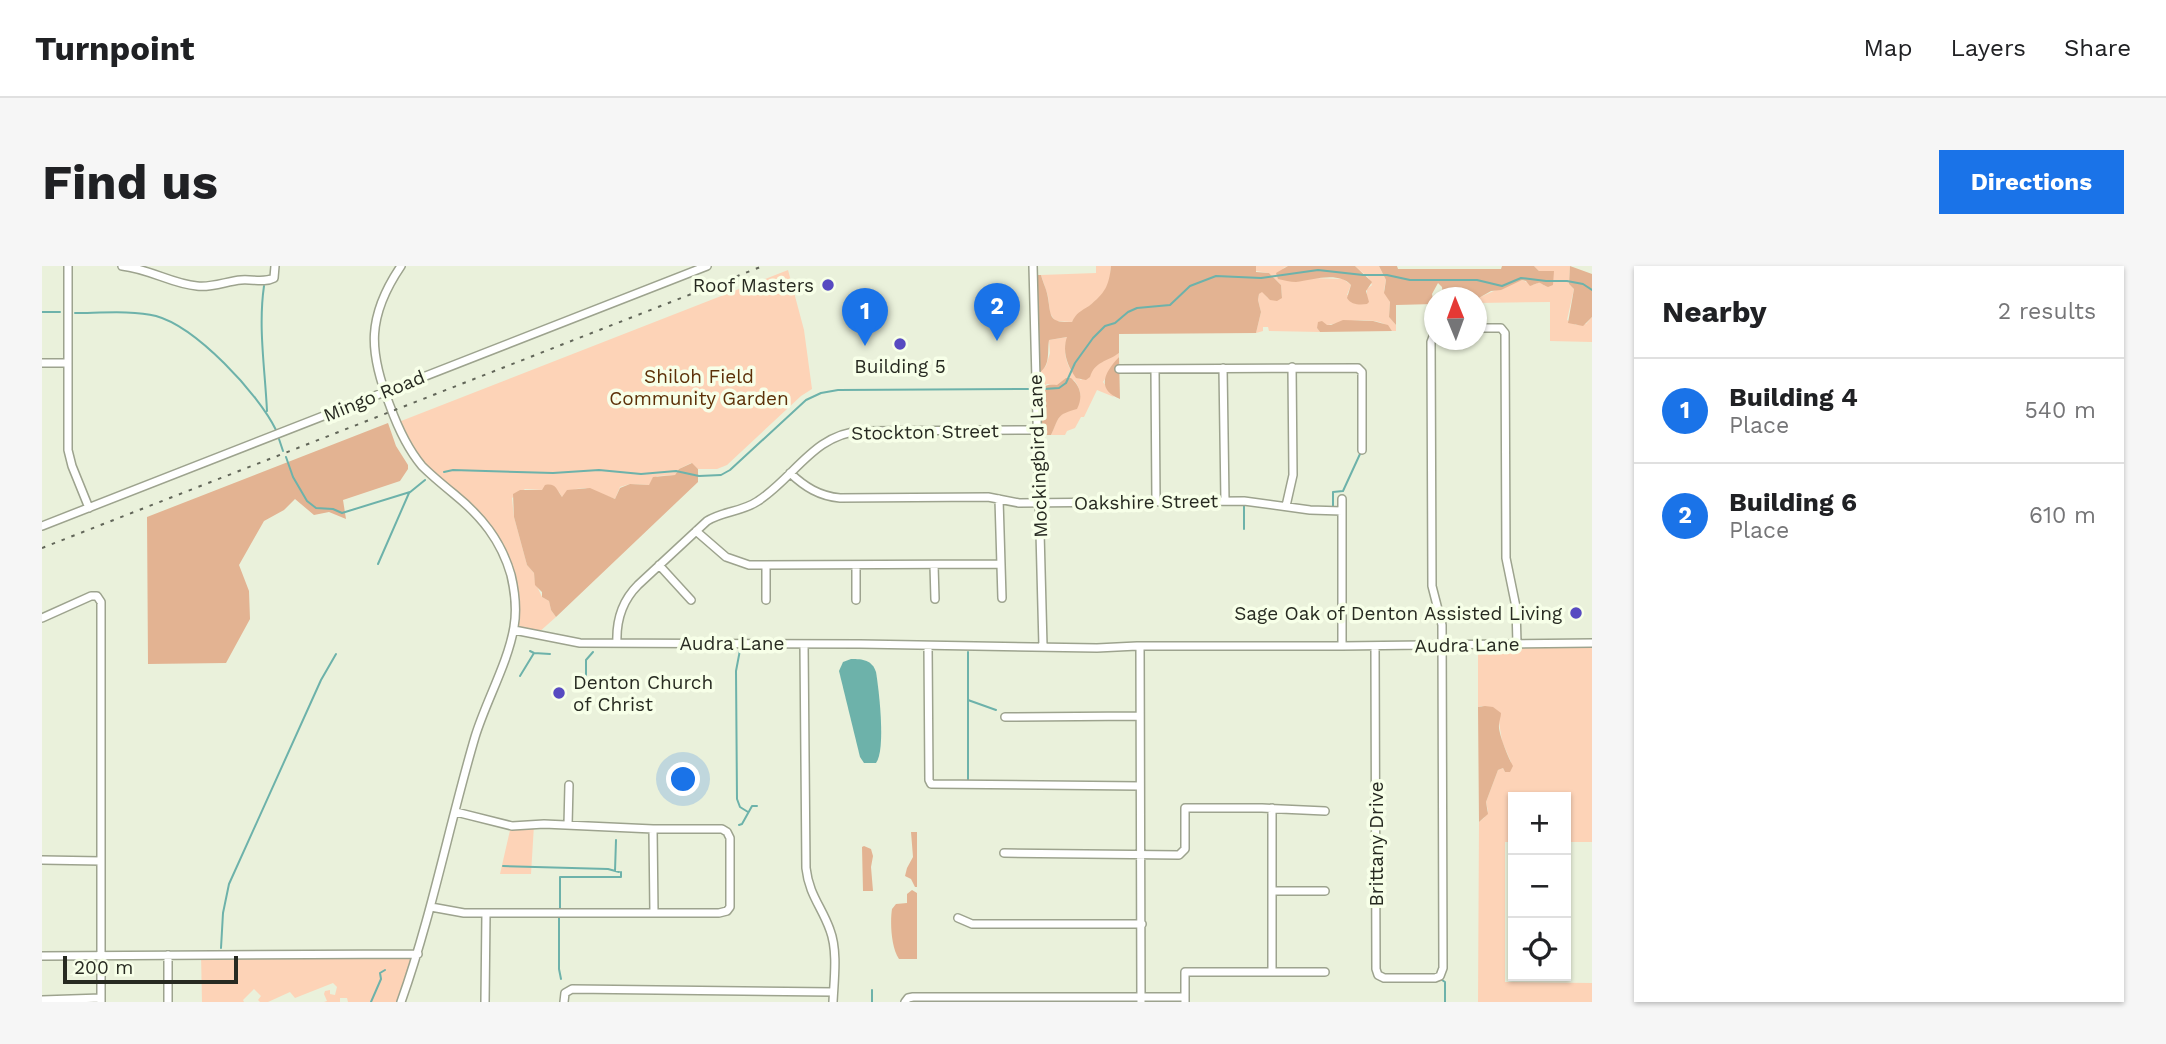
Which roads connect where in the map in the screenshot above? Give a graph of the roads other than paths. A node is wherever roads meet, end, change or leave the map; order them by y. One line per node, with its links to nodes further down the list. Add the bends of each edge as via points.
1 (68, 266): 11 (street)
2 (122, 266): 7 (street)
3 (275, 266): 7 (street, via 274,278 268,282 238,280 198,286)
4 (401, 266): 16 (street, via 375,323 376,366)
5 (707, 266): 16 (street, Mingo Road)
6 (1033, 266): 17 (street, Mockingbird Lane)
7 (148, 268)
8 (1487, 328): 45 (street, via 1504,330 1506,558 1516,607)
9 (1431, 350): 46 (street, via 1432,586 1442,622)
10 (42, 363): 11 (street)
11 (68, 363): 26 (street, via 69,456)
12 (1292, 367): 13 (street); 18 (street, via 1360,368); 25 (street, via 1293,475)
13 (1223, 368): 15 (street); 23 (street)
14 (1119, 369): 15 (street)
15 (1155, 369): 22 (street)
16 (384, 392): 26 (street, Mingo Road); 41 (street, via 416,458 478,515 500,545 514,586)
17 (1036, 430): 19 (street, Stockton Street, via 849,432 820,445); 24 (street, Mockingbird Lane)
18 (1362, 450)
19 (790, 473): 20 (street, Oakshire Street, via 808,488 834,498); 29 (street, Stockton Street, via 754,504 715,516)
20 (999, 499): 24 (street, Oakshire Street); 30 (street)
21 (1342, 499): 27 (street)
22 (1156, 501): 23 (street, Oakshire Street); 24 (street, Oakshire Street)
23 (1225, 501): 25 (street, Oakshire Street)
24 (1039, 503): 48 (street, Mockingbird Lane)
25 (1286, 506): 27 (street, Oakshire Street)
26 (89, 508): 28 (street, Mingo Road)
27 (1342, 511): 50 (street)
28 (42, 526)
29 (696, 531): 31 (street, Stockton Street); 34 (street, via 730,560)
30 (1001, 564): 33 (street); 35 (street)
31 (659, 565): 37 (street); 42 (street, Stockton Street, via 627,598)
32 (856, 565): 33 (street); 34 (street); 39 (street)
33 (934, 565): 36 (street)
34 (766, 566): 38 (street)
35 (1002, 598)
36 (934, 599)
37 (691, 600)
38 (766, 600)
39 (856, 600)
40 (42, 618): 64 (street, via 90,596 101,602)
41 (514, 630): 42 (street, Audra Lane, via 574,643); 58 (street, via 480,723)
42 (617, 643): 44 (street, Audra Lane)
43 (1592, 643): 45 (street, Audra Lane)
44 (804, 644): 47 (street, Audra Lane); 78 (street, via 806,868 812,894 832,935)
45 (1517, 644): 46 (street, Audra Lane)
46 (1442, 645): 51 (street, Audra Lane); 51 (street, Brittany Drive, via 1441,974 1433,978 1384,978 1376,972)
47 (928, 646): 48 (street, Audra Lane); 55 (street, via 931,784)
48 (1043, 646): 49 (street, Audra Lane)
49 (1140, 646): 50 (street, Audra Lane); 52 (street)
50 (1342, 646): 51 (street, Audra Lane)
51 (1376, 646)
52 (1139, 716): 53 (street); 55 (street)
53 (1005, 717)
54 (569, 785): 59 (street)
55 (1140, 786): 62 (street)
56 (1272, 808): 57 (street); 62 (street, via 1185,808 1183,853); 65 (street)
57 (1325, 811)
58 (456, 812): 59 (street, via 511,826); 67 (street)
59 (568, 825): 60 (street)
60 (653, 829): 69 (street); 69 (street, via 719,828 730,838 727,911)
61 (1004, 853): 62 (street)
62 (1142, 855): 71 (street)
63 (42, 860): 64 (street)
64 (101, 861): 75 (street)
65 (1272, 891): 66 (street); 76 (street)
66 (1325, 891)
67 (431, 907): 68 (street); 72 (street)
68 (486, 913): 69 (street); 87 (street)
69 (654, 913)
70 (958, 918): 71 (street, via 972,924)
71 (1142, 924): 83 (street)
72 (418, 954): 73 (street); 86 (street)
73 (169, 955): 75 (street); 85 (street)
74 (42, 956): 75 (street)
75 (101, 956): 81 (street)
76 (1272, 971): 77 (street); 79 (street, via 1185,972)
77 (1325, 972)
78 (833, 992): 88 (street, via 572,989 565,993); 89 (street)
79 (1185, 999): 83 (street)
80 (42, 1000): 81 (street)
81 (101, 1000)
82 (975, 1000): 83 (street); 84 (street, via 910,997)
83 (1141, 1000)
84 (905, 1001)
85 (168, 1002)
86 (401, 1002)
87 (485, 1002)
88 (564, 1002)
89 (833, 1002)

